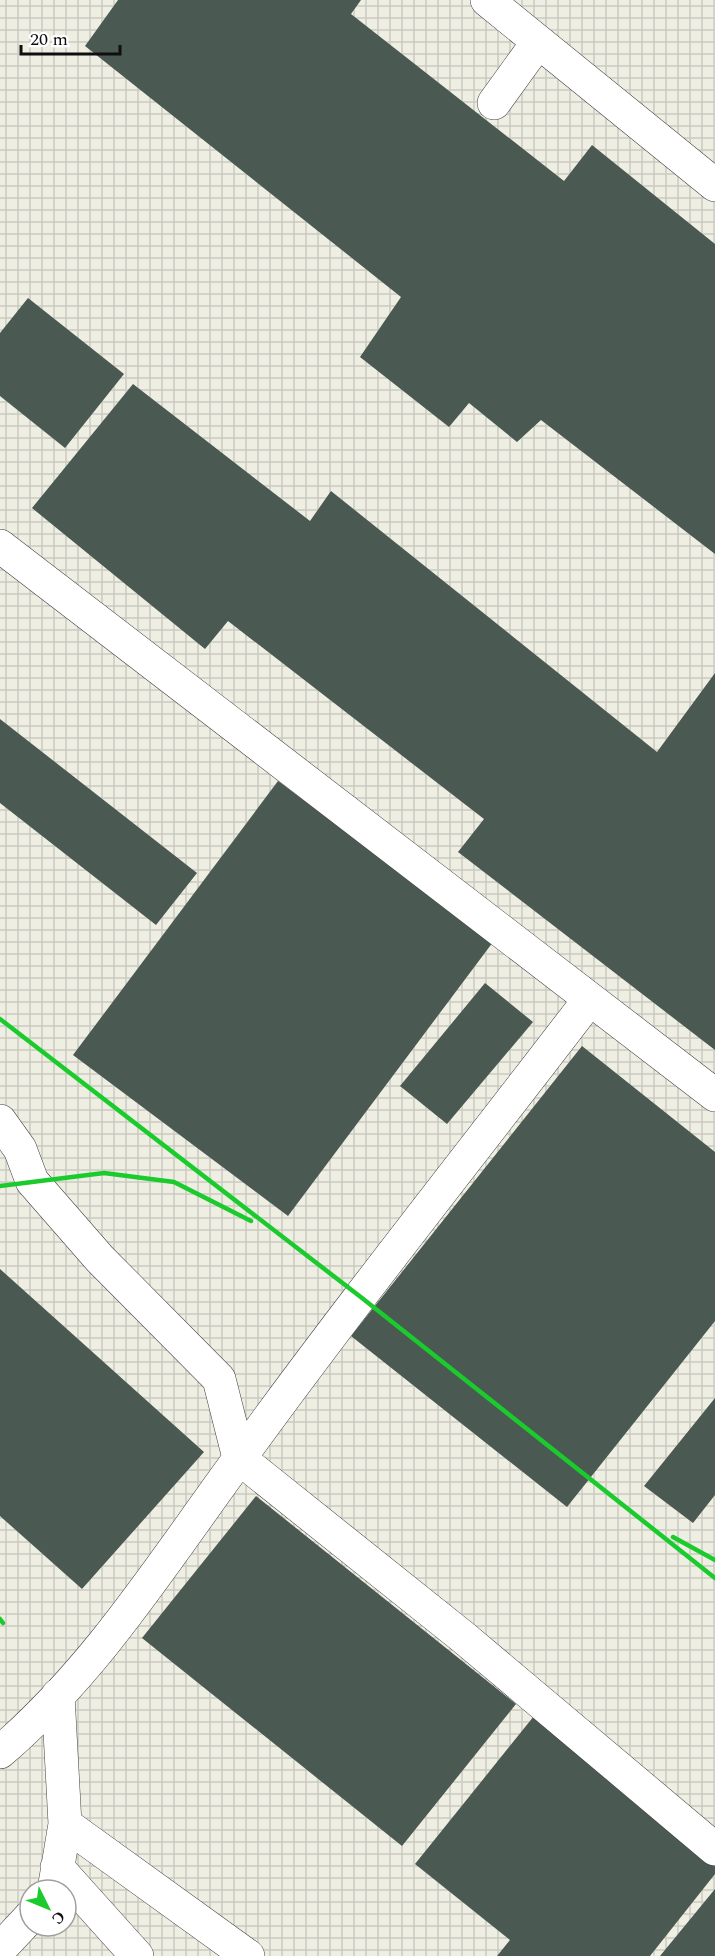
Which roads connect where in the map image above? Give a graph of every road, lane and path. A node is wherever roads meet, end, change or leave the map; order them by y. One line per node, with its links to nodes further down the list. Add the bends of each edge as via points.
1 (487, 0): 2 (lane)
2 (538, 42): 3 (lane); 4 (lane)
3 (494, 103)
4 (715, 185)
5 (0, 546): 6 (lane)
6 (589, 1000): 7 (lane); 9 (lane)
7 (715, 1095)
8 (0, 1121): 9 (lane, via 20,1149 32,1181 100,1258 219,1379)
9 (239, 1458): 10 (lane, via 124,1621); 13 (lane, via 462,1637)
10 (58, 1695): 11 (lane); 12 (lane)
11 (0, 1751)
12 (65, 1824): 14 (lane); 19 (lane)
13 (715, 1849)
14 (55, 1878)
15 (78, 1901): 18 (lane)
16 (18, 1930): 17 (lane)
17 (0, 1949)
18 (137, 1956)
19 (248, 1956)

